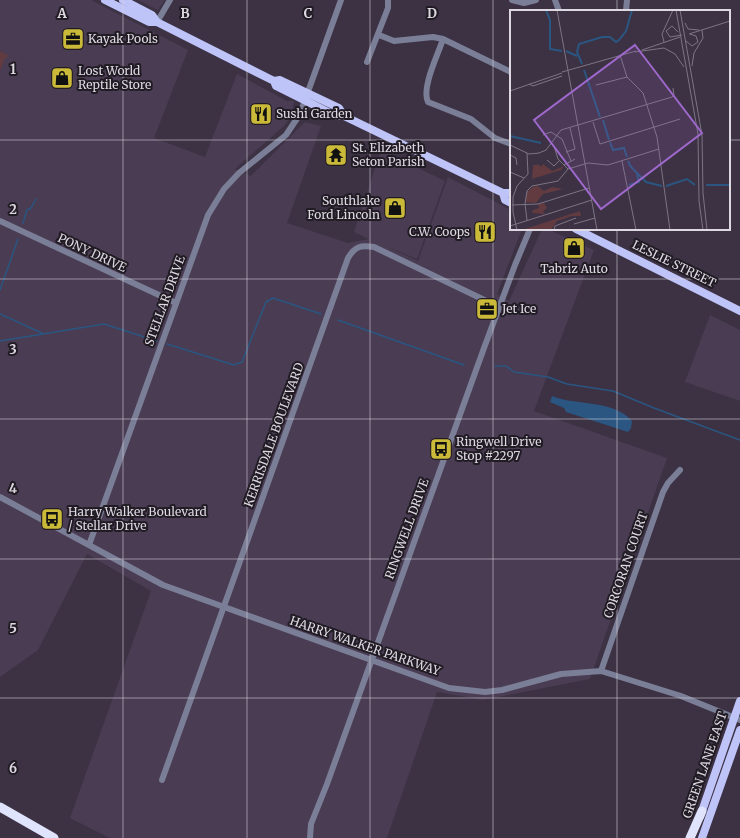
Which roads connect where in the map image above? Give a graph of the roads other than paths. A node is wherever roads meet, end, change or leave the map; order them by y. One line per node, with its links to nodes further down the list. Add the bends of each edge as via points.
1 (105, 0): 12 (main road, via 149,22)
2 (123, 0): 12 (main road, via 152,15)
3 (170, 0): 12 (street)
4 (341, 0): 17 (street, STELLAR DRIVE)
5 (388, 0): 13 (street)
6 (512, 0): 7 (street, via 524,3)
7 (536, 0)
8 (555, 0): 10 (street)
9 (627, 0): 11 (street)
10 (559, 10)
11 (626, 10)
12 (157, 22): 17 (main road, via 274,81 276,86)
13 (379, 35): 14 (street, via 394,41 433,37); 15 (street)
14 (443, 39): 16 (street); 18 (street, via 428,84 428,102 471,119 495,138)
15 (367, 62)
16 (510, 72)
17 (306, 96): 19 (main road, via 336,116 344,116); 24 (street, STELLAR DRIVE, via 300,114 286,135 237,175 218,198 204,226)
18 (510, 144)
19 (507, 193): 20 (main road, via 505,200)
20 (510, 202)
21 (0, 221): 24 (street, PONY DRIVE)
22 (530, 230): 25 (street, RINGWELL DRIVE)
23 (578, 230): 26 (main road, LESLIE STREET)
24 (176, 303): 29 (street, STELLAR DRIVE)
25 (499, 307): 30 (street, KERRISDALE BOULEVARD, via 374,247 355,248 348,258); 31 (street, RINGWELL DRIVE)
26 (740, 311)
27 (680, 470): 32 (street, CORCORAN COURT, via 663,492)
28 (0, 498): 29 (street, HARRY WALKER PARKWAY)
29 (88, 545): 30 (street, HARRY WALKER PARKWAY, via 163,586)
30 (224, 608): 31 (street, HARRY WALKER PARKWAY); 36 (street, KERRISDALE BOULEVARD)
31 (370, 661): 32 (street, HARRY WALKER PARKWAY, via 448,688 485,692 561,674); 40 (street, RINGWELL DRIVE, via 311,824)
32 (601, 670): 34 (street, HARRY WALKER PARKWAY, via 681,696)
33 (740, 701): 34 (main road, GREEN LANE EAST)
34 (736, 719): 38 (main road, GREEN LANE EAST)
35 (740, 730): 42 (main road, GREEN LANE EAST)
36 (162, 780)
37 (0, 808): 39 (highway)
38 (702, 811): 41 (highway)
39 (54, 838)
40 (310, 838)
41 (692, 838)
42 (702, 838)

